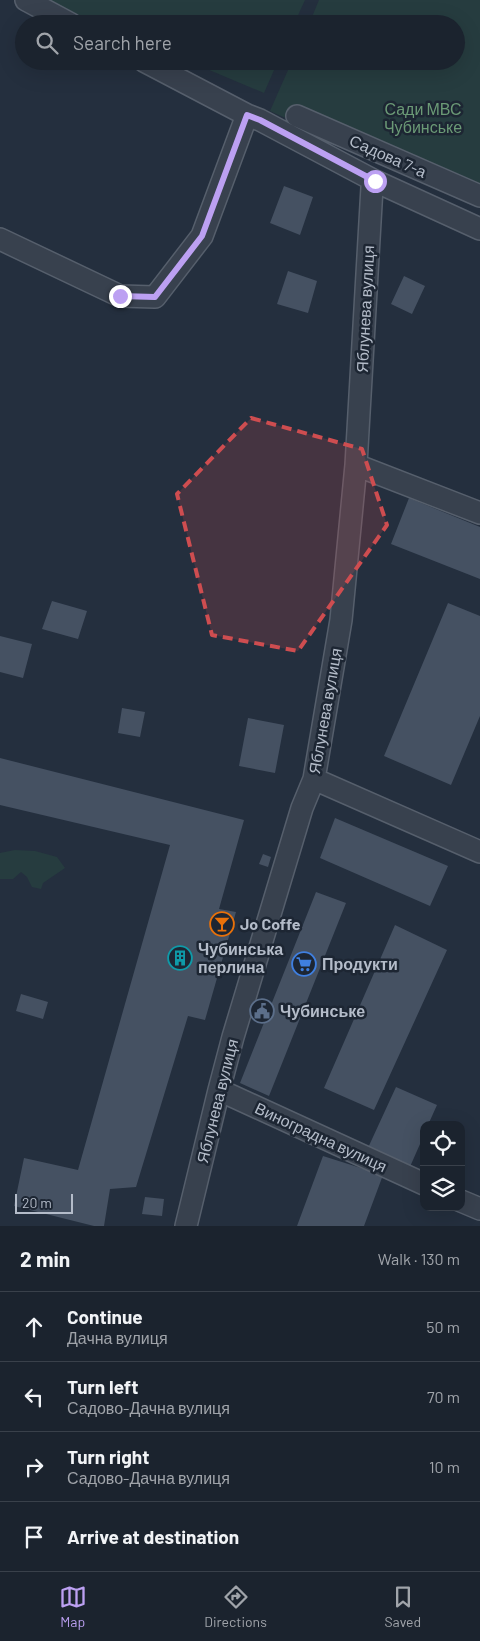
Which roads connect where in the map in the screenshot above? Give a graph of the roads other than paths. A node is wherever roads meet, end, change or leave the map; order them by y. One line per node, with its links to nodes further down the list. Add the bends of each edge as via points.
1 (26, 0): 2 (street)
2 (54, 15)
3 (161, 70): 4 (street)
4 (247, 115): 6 (street); 9 (street, via 202,236 155,297 120,296)
5 (297, 116): 7 (street, Садова 7-а)
6 (375, 181): 8 (street); 10 (street, Яблунева вулиця, via 372,187)
7 (480, 196)
8 (480, 229)
9 (0, 239)
10 (356, 465): 11 (street); 12 (street, Яблунева вулиця, via 341,620)
11 (480, 513)
12 (314, 779): 13 (street); 14 (street, Яблунева вулиця, via 302,808)
13 (480, 852)
14 (218, 1090): 15 (street, Виноградна вулиця); 18 (street, Яблунева вулиця)
15 (420, 1182)
16 (465, 1203): 17 (street)
17 (480, 1209)
18 (186, 1226)

